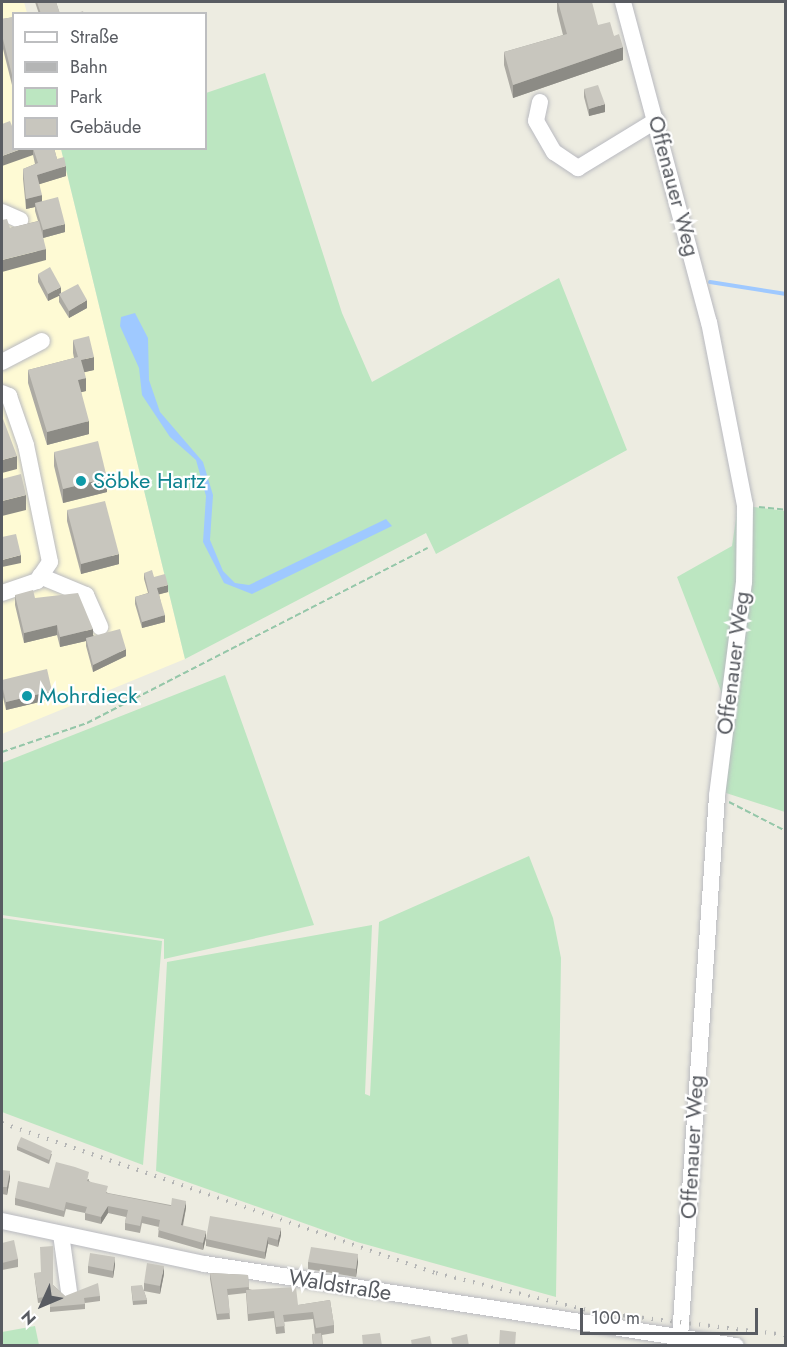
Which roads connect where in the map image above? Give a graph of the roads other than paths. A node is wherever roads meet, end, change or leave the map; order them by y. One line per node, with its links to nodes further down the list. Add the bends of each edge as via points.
1 (623, 2): 3 (street, Offenauer Weg)
2 (540, 102): 3 (street, via 536,121 554,152 578,168)
3 (657, 120): 15 (street, Offenauer Weg, via 710,322 745,505 744,582 717,796)
4 (2, 212): 5 (street)
5 (20, 220)
6 (42, 341): 7 (street)
7 (2, 362)
8 (2, 393): 9 (street, via 9,396 26,445 50,562)
9 (40, 576): 10 (street); 11 (street, via 86,595)
10 (2, 593)
11 (100, 627)
12 (2, 1221): 13 (street, Waldstraße)
13 (61, 1234): 14 (street); 15 (street, Waldstraße, via 216,1266)
14 (69, 1292)
15 (680, 1338): 16 (street, Waldstraße)
16 (736, 1346)

